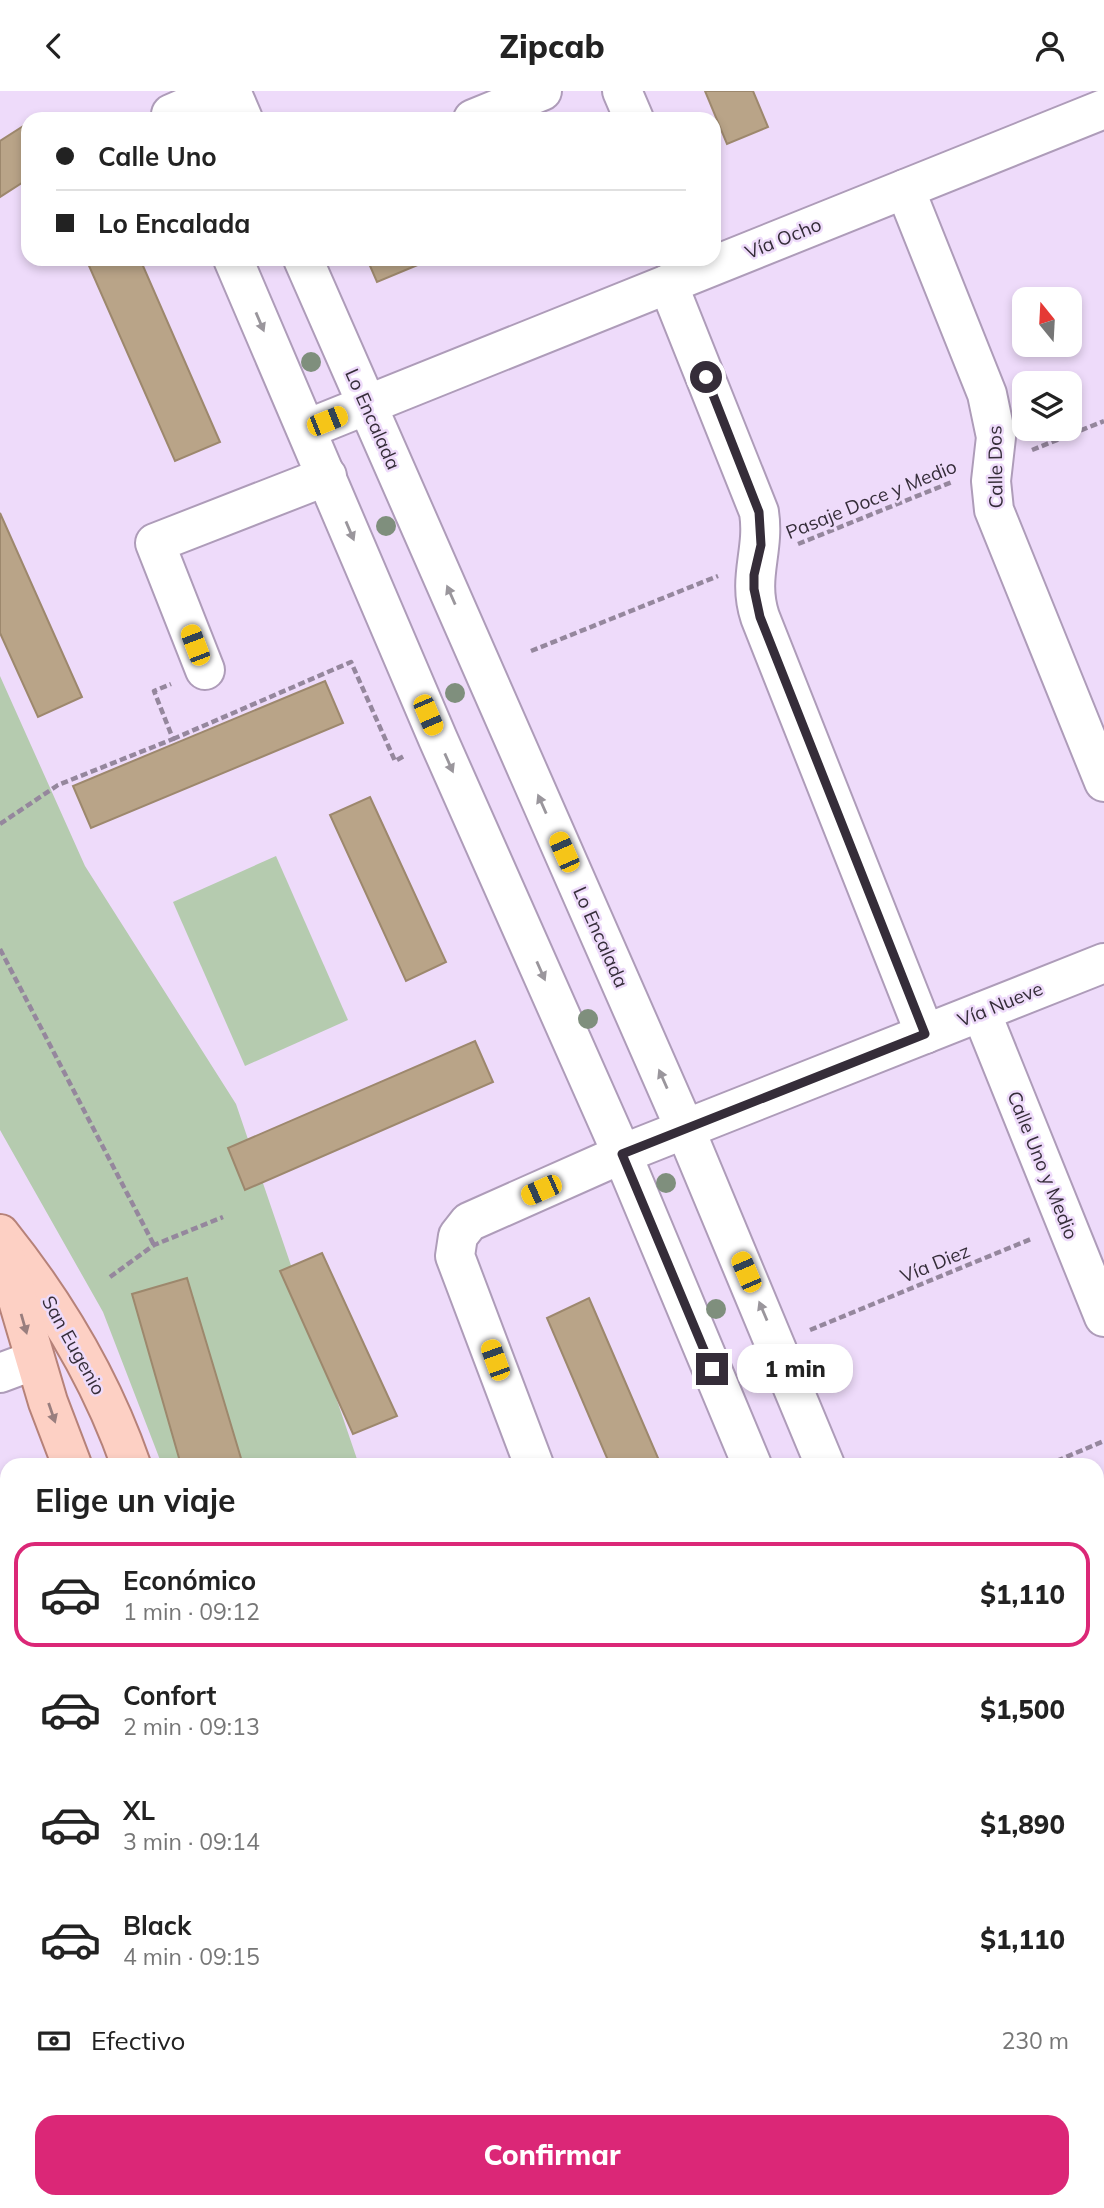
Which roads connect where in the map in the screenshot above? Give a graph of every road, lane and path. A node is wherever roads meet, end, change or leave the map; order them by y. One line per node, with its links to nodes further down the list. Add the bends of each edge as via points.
1 (223, 91): 5 (street)
2 (230, 91): 7 (street)
3 (542, 91): 8 (street)
4 (622, 91): 9 (street)
5 (168, 108)
6 (1104, 109): 10 (street, Vía Ocho)
7 (240, 112)
8 (491, 112)
9 (631, 112)
10 (905, 189): 11 (street, Vía Ocho); 18 (street, Calle Dos, via 987,394 996,437)
11 (721, 258)
12 (236, 266): 17 (street, one-way to 17)
13 (306, 266): 15 (street, Lo Encalada)
14 (684, 272): 15 (street, Vía Ocho); 20 (street, via 755,498 761,528)
15 (367, 405): 17 (street, Vía Ocho); 31 (street, Lo Encalada, one-way to 15)
16 (1104, 421): 18 (path, Pasaje Doce y Medio)
17 (307, 429): 19 (street)
18 (993, 466): 20 (path, Pasaje Doce y Medio); 25 (street, Calle Dos, via 993,510)
19 (327, 476): 22 (street, via 155,543); 24 (street, one-way to 24)
20 (757, 560): 21 (path, Pasaje Doce y Medio); 30 (street, via 754,589 760,617)
21 (531, 651)
22 (205, 670): 23 (path, via 154,691)
23 (173, 739): 24 (path, via 351,662 395,761); 26 (path, via 58,785)
24 (438, 739): 32 (street, one-way to 32)
25 (1104, 782)
26 (0, 824)
27 (0, 949): 37 (path)
28 (1104, 963): 29 (street, Vía Nueve)
29 (981, 1012): 30 (street, Vía Nueve); 34 (street, Calle Uno y Medio)
30 (925, 1034): 31 (street, Vía Nueve)
31 (685, 1129): 32 (street, Vía Nueve); 40 (street, Lo Encalada, one-way to 31)
32 (622, 1154): 45 (street, Vía Nueve, via 469,1222 458,1236 455,1256); 46 (street)
33 (223, 1217): 37 (path)
34 (1067, 1224): 39 (street, Calle Uno y Medio); 40 (path, Vía Diez)
35 (0, 1234): 44 (main road, San Eugenio, via 68,1327)
36 (0, 1241): 41 (main road, San Eugenio, one-way to 41)
37 (154, 1245): 38 (path)
38 (110, 1277)
39 (1104, 1317)
40 (776, 1343): 47 (street, Lo Encalada)
41 (17, 1366): 43 (main road, San Eugenio, one-way to 43)
42 (1104, 1441): 48 (path)
43 (69, 1458)
44 (129, 1458)
45 (531, 1458)
46 (749, 1458)
47 (822, 1458)
48 (1064, 1458)

